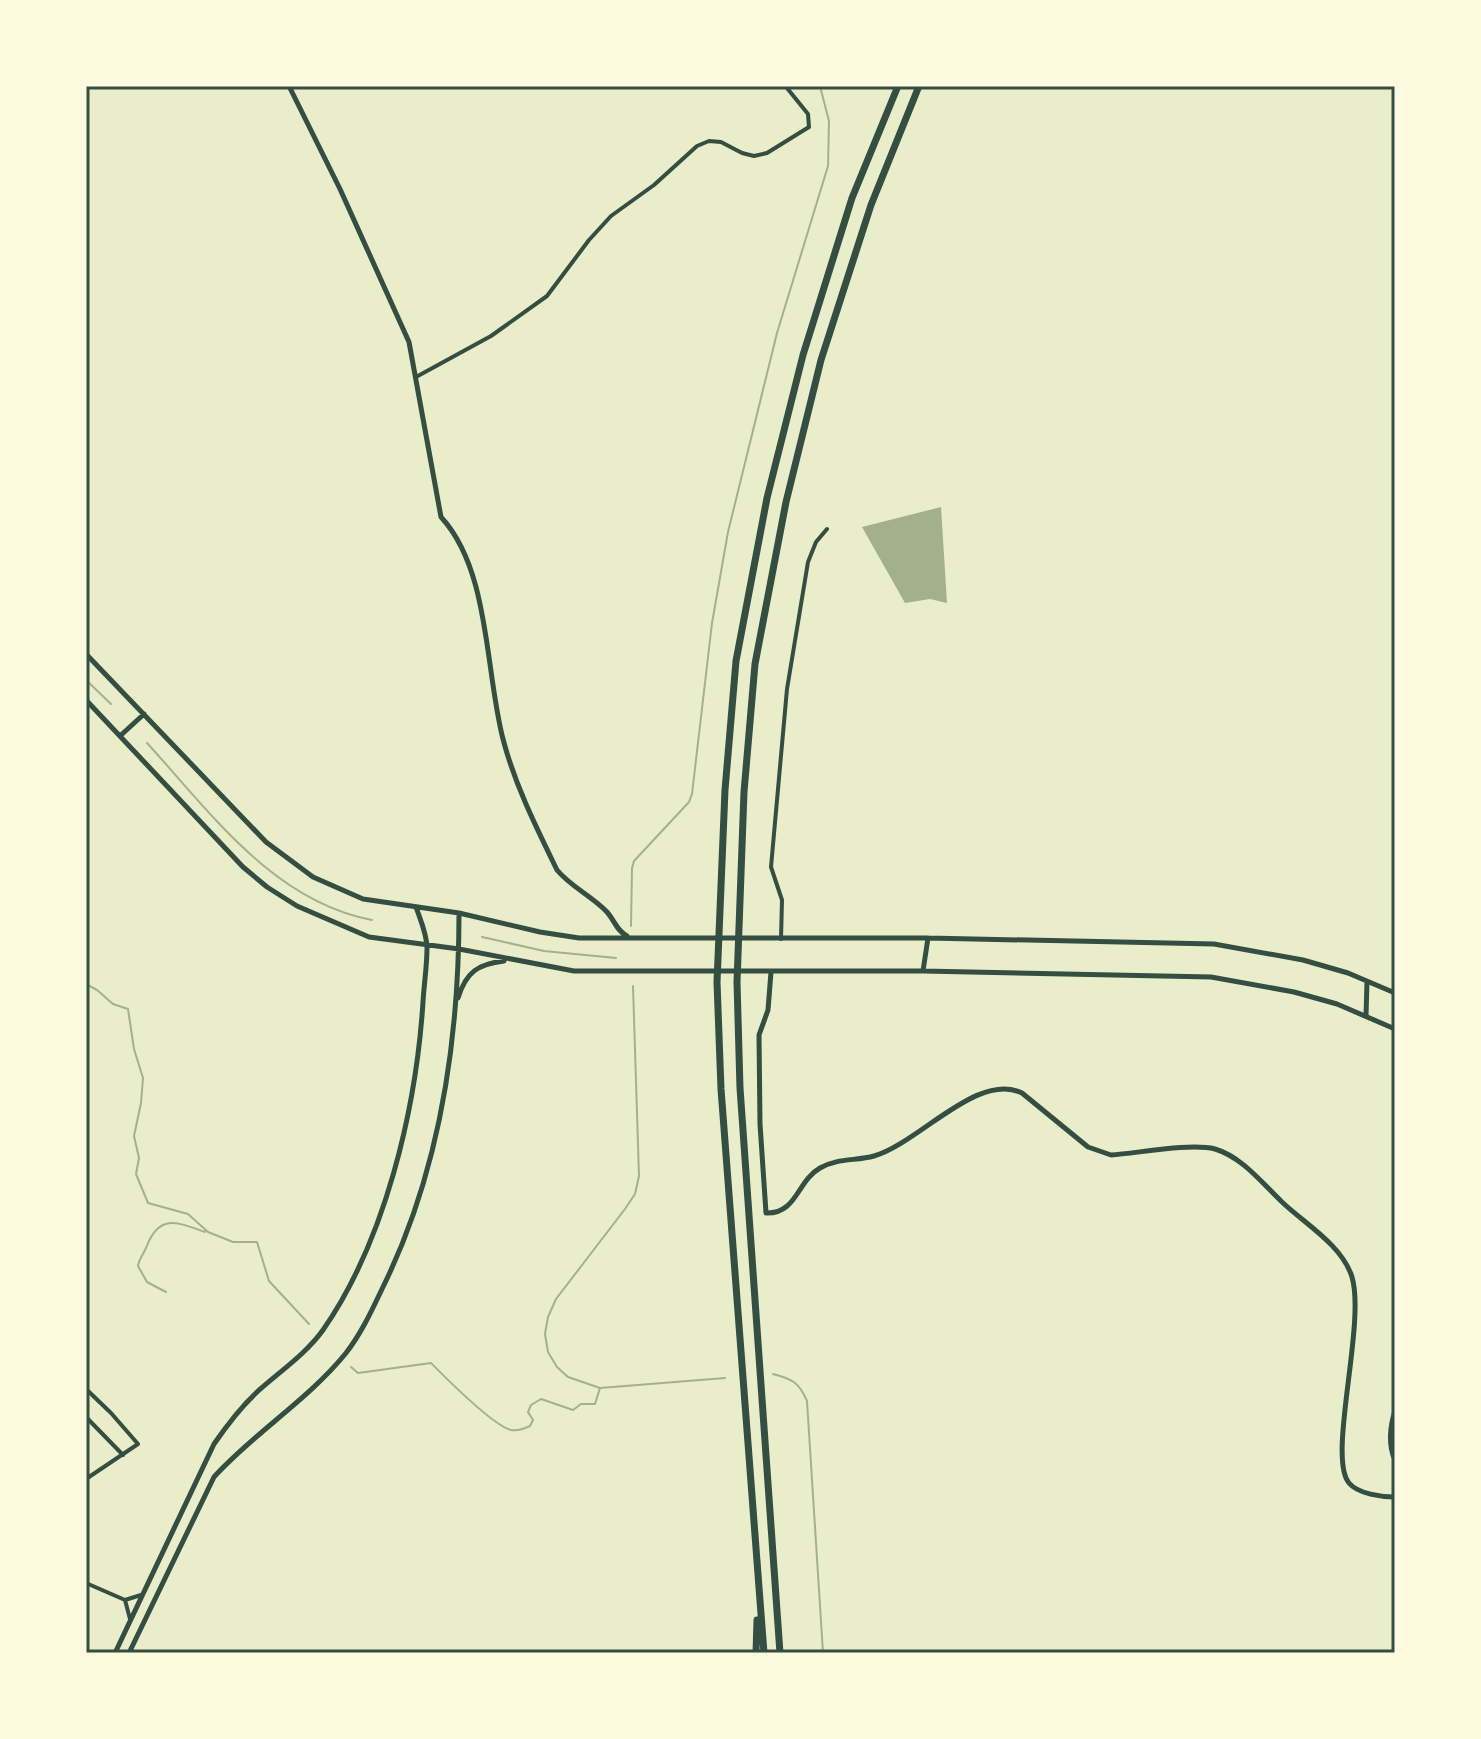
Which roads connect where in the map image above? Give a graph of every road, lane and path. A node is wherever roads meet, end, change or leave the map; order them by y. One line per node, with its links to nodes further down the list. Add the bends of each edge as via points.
1 (289, 86): 5 (street, via 409,342)
2 (898, 86): 33 (highway, via 852,198 803,355 767,498 736,661 717,982)
3 (919, 86): 44 (highway, via 866,219 821,360 786,502 755,664 737,982)
4 (787, 88): 5 (street, via 808,114 809,127 754,156 721,142 697,146 611,216 547,296 491,336)
5 (416, 377): 13 (street, via 441,517 455,532 474,578 513,775 557,870)
6 (827, 529): 15 (street, via 808,562 782,734 771,867 782,900)
7 (86, 654): 9 (street)
8 (86, 700): 10 (street)
9 (144, 714): 10 (street); 11 (street, via 287,860 363,899)
10 (120, 736): 16 (street, via 267,887 369,937)
11 (416, 907): 12 (street); 16 (street)
12 (459, 913): 13 (street, via 566,936); 17 (street)
13 (631, 938): 15 (street)
14 (928, 938): 15 (street); 19 (street); 21 (street, via 1214,944 1303,960)
15 (781, 939)
16 (427, 945): 17 (street); 34 (street, via 412,1098 384,1203 363,1254 323,1331 232,1417 214,1444)
17 (459, 949): 18 (street); 23 (street)
18 (509, 960): 20 (street, via 574,971); 23 (street, via 474,968)
19 (923, 971): 20 (street); 24 (street, via 1211,977 1294,992)
20 (771, 972): 32 (street, via 768,1010 759,1035 766,1213 778,1214 790,1204 817,1169 898,1146 976,1094 997,1088 1022,1093 1099,1152 1203,1148 1224,1153 1336,1251 1352,1275 1355,1334 1342,1437 1344,1475 1354,1488)
21 (1367, 981): 22 (street); 24 (street)
22 (1395, 993)
23 (455, 1005): 35 (street, via 432,1159 393,1268 370,1314 327,1376 214,1477)
24 (1366, 1016): 25 (street)
25 (1395, 1029)
26 (86, 1389): 29 (street, via 138,1444)
27 (1394, 1412): 30 (street, via 1390,1428)
28 (86, 1417): 29 (street)
29 (123, 1455): 31 (street)
30 (1395, 1460)
31 (86, 1479)
32 (1395, 1497)
33 (757, 1569): 42 (highway); 43 (highway)
34 (153, 1572): 35 (street); 37 (street)
35 (165, 1577): 41 (street)
36 (86, 1583): 38 (street)
37 (141, 1595): 38 (street); 39 (street)
38 (125, 1600): 39 (street)
39 (130, 1619): 40 (street)
40 (115, 1653)
41 (129, 1653)
42 (756, 1653)
43 (764, 1653)
44 (780, 1653)

